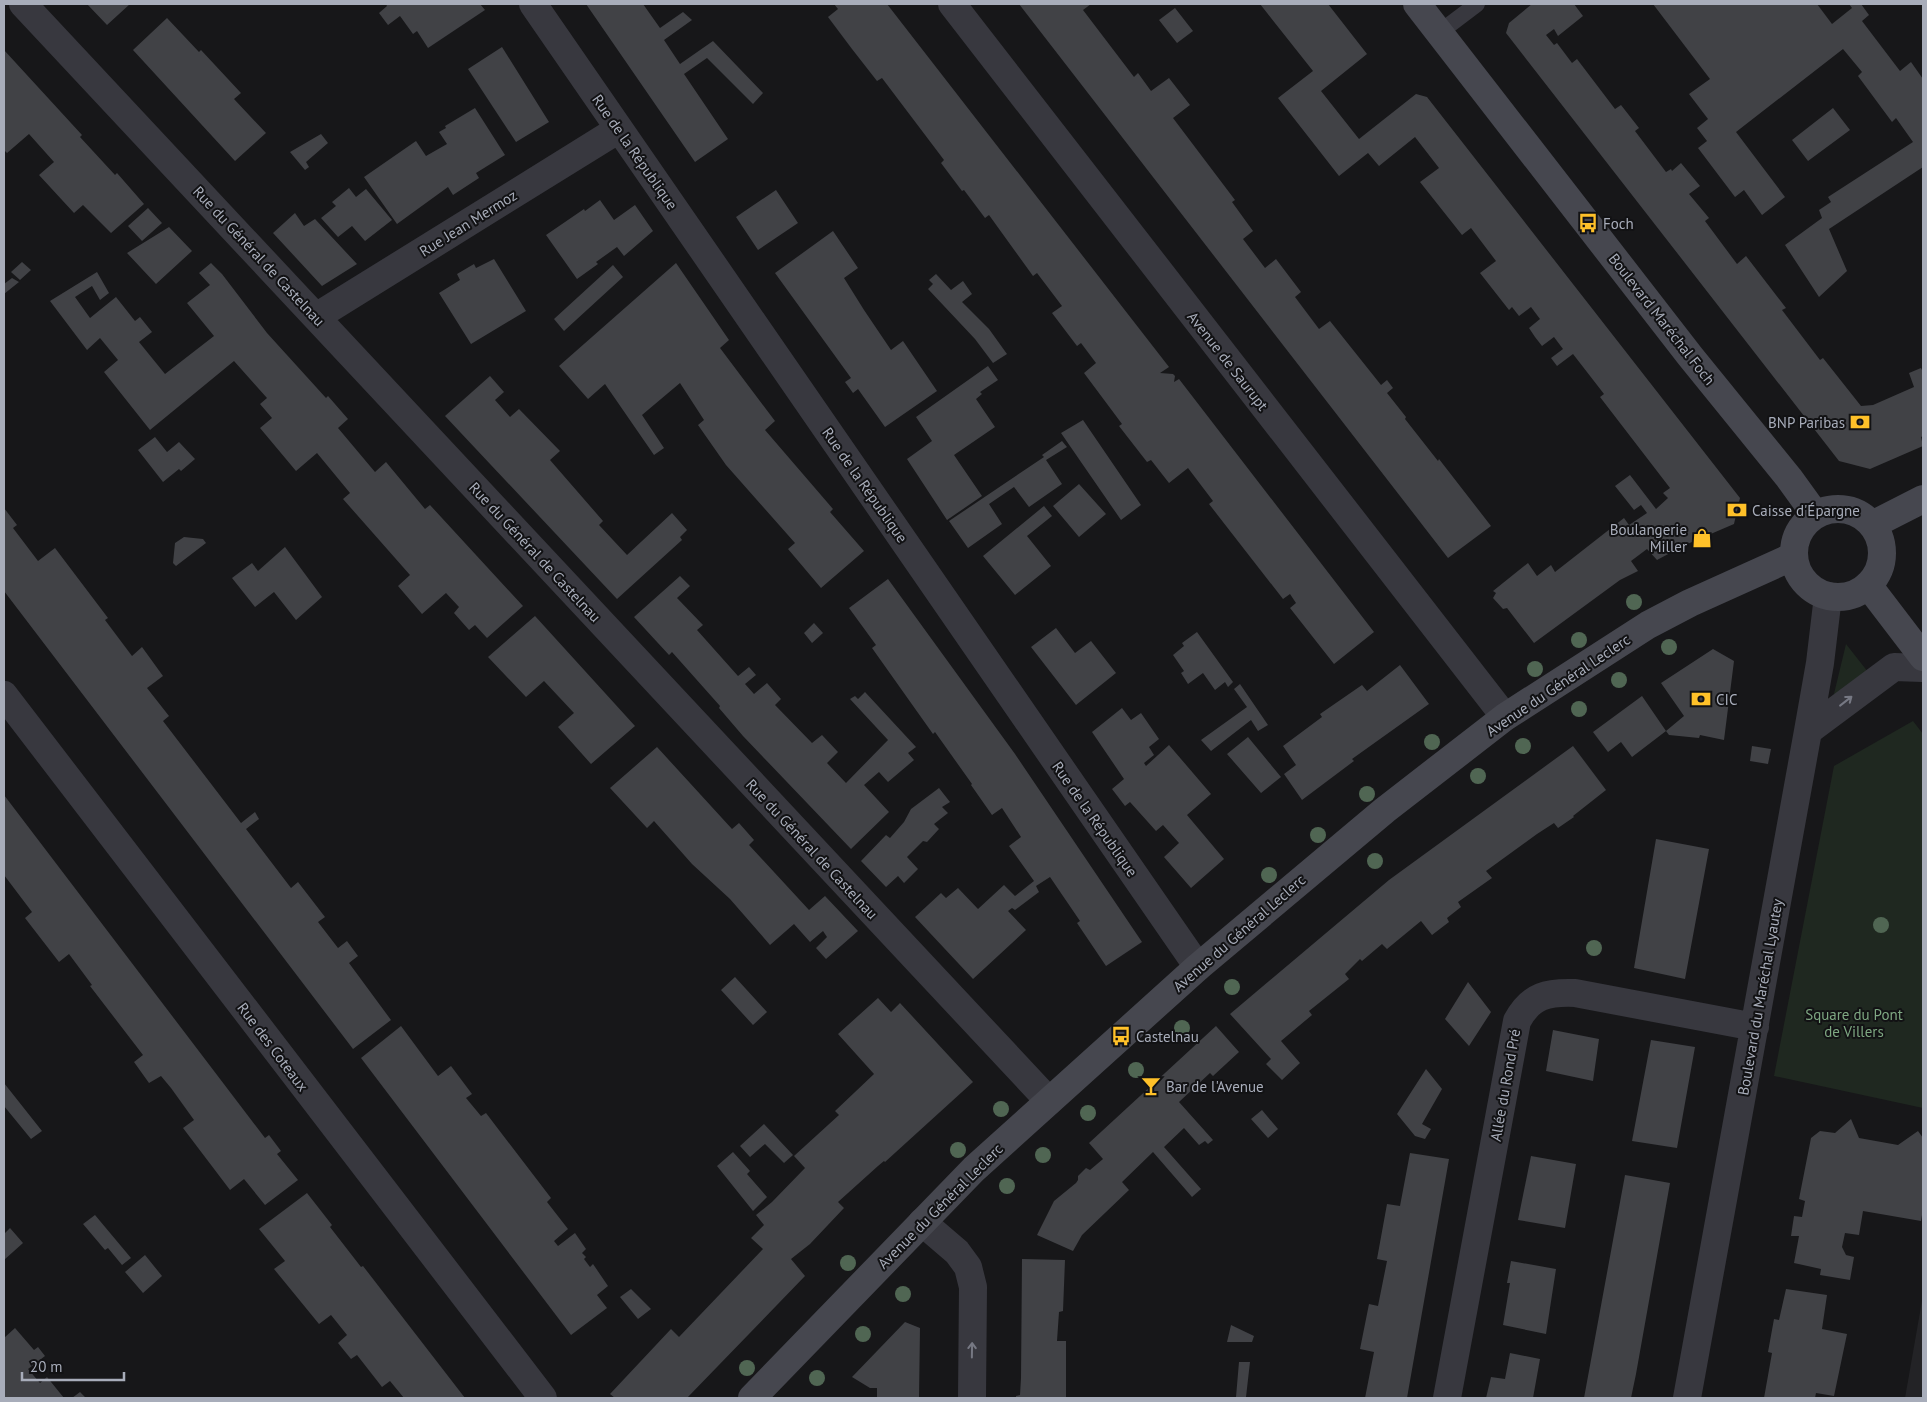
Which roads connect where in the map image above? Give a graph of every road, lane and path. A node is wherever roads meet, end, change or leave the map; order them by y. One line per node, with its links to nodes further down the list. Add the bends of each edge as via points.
1 (23, 4): 8 (street, Rue du Général de Castelnau)
2 (533, 4): 7 (street, Rue de la République)
3 (952, 4): 18 (street, Avenue de Saurupt)
4 (1417, 4): 6 (main road, Boulevard Maréchal Foch)
5 (1477, 4): 6 (lane)
6 (1440, 32): 10 (main road, Boulevard Maréchal Foch)
7 (619, 129): 8 (street, Rue Jean Mermoz); 20 (street, Rue de la République)
8 (316, 317): 22 (street, Rue du Général de Castelnau)
9 (1923, 499): 11 (main road)
10 (1815, 514): 11 (main road, via 1840,508 1863,516); 12 (main road, via 1799,532 1794,543)
11 (1872, 525): 13 (main road, via 1882,556)
12 (1794, 556): 14 (main road, via 1804,581); 18 (main road, Avenue du Général Leclerc, via 1648,625)
13 (1868, 585): 14 (main road, via 1856,593); 15 (main road)
14 (1828, 596): 19 (street, Boulevard du Maréchal Lyautey)
15 (1923, 657)
16 (1923, 668): 19 (street, one-way to 16, via 1894,667)
17 (4, 695): 24 (street, Rue des Coteaux)
18 (1505, 717): 20 (main road, Avenue du Général Leclerc, via 1385,810)
19 (1808, 731): 21 (street, Boulevard du Maréchal Lyautey)
20 (1198, 967): 22 (main road, Avenue du Général Leclerc)
21 (1755, 1028): 27 (street, Allée du Rond Pré, via 1575,993 1552,992 1532,1001 1523,1010 1517,1020); 28 (street, Boulevard du Maréchal Lyautey)
22 (1048, 1101): 23 (main road, Avenue du Général Leclerc)
23 (922, 1222): 25 (main road, Avenue du Général Leclerc); 26 (street, one-way to 23, via 973,1287 968,1267 957,1252)
24 (543, 1398)
25 (752, 1398)
26 (972, 1398)
27 (1447, 1398)
28 (1687, 1398)

